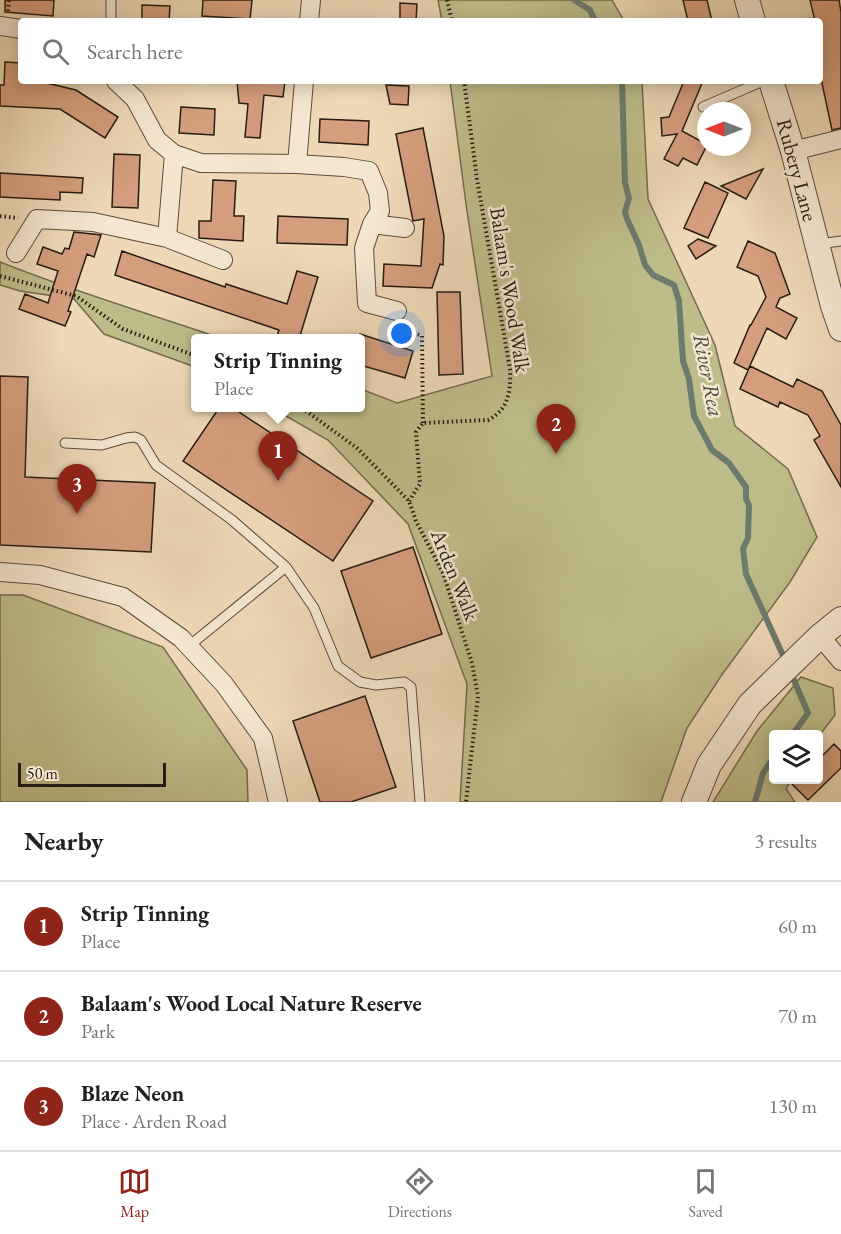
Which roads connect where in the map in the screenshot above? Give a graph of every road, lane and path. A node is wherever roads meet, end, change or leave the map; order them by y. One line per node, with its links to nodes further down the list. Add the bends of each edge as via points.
1 (311, 0): 6 (street)
2 (447, 0): 7 (path)
3 (747, 0): 8 (street)
4 (111, 1): 5 (lane)
5 (111, 18)
6 (309, 18)
7 (451, 18)
8 (752, 18)
9 (0, 26): 10 (street)
10 (18, 29)
11 (119, 84): 19 (street, via 135,99 157,140)
12 (304, 84): 20 (street)
13 (464, 84): 33 (path, Balaam's Wood Walk, via 511,386 503,409 488,420)
14 (756, 84): 16 (lane)
15 (772, 84): 18 (street, Rubery Lane)
16 (715, 102)
17 (841, 139): 18 (street)
18 (793, 151): 25 (street, Rubery Lane)
19 (174, 154): 20 (street, via 201,163); 23 (street)
20 (297, 164): 21 (street, via 369,171 380,211)
21 (372, 224): 22 (street); 29 (street, via 364,248 367,303)
22 (405, 228)
23 (167, 238): 26 (street, via 93,222 37,219); 27 (street)
24 (841, 241): 25 (lane)
25 (817, 245): 30 (street, Rubery Lane)
26 (16, 254)
27 (222, 260)
28 (0, 276): 31 (path, via 76,296 123,329)
29 (398, 311): 33 (path, via 394,326 422,336)
30 (841, 329)
31 (191, 354)
32 (308, 412): 35 (path, Arden Walk, via 357,448)
33 (423, 423): 35 (path, via 416,432 420,484)
34 (65, 442): 36 (lane, via 102,444 135,437 141,440 156,465 232,520)
35 (409, 501): 44 (path, Arden Walk, via 443,573 478,696)
36 (286, 567): 40 (lane); 43 (lane, via 314,608 338,666 360,682 376,686 404,682 411,687)
37 (0, 572): 40 (street, via 40,575 123,597)
38 (841, 620): 39 (street)
39 (820, 636): 41 (street); 45 (street, via 750,704 709,765)
40 (189, 646): 42 (street, via 225,684 263,738)
41 (841, 661)
42 (279, 802)
43 (420, 802)
44 (466, 802)
45 (694, 802)

